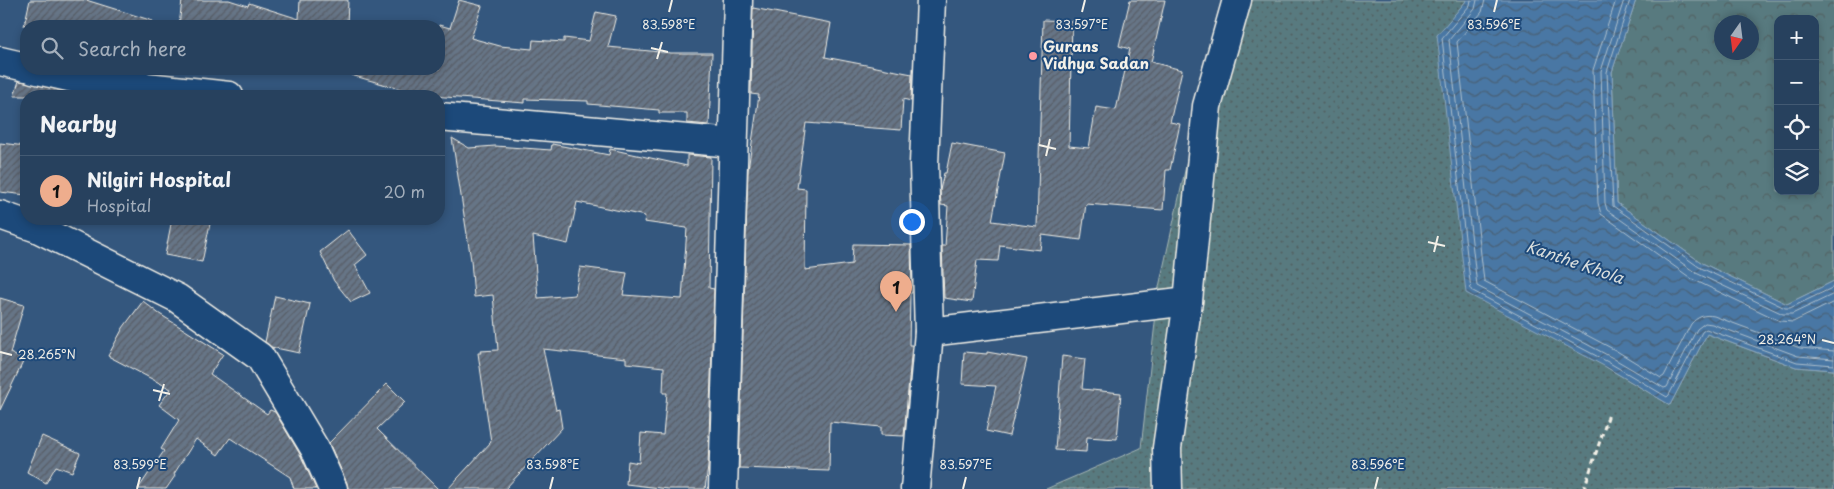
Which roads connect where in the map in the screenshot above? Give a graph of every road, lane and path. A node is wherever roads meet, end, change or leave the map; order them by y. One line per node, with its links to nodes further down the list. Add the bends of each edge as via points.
1 (738, 0): 9 (street)
2 (931, 0): 14 (street, via 924,164)
3 (1237, 0): 13 (street, via 1207,106)
4 (0, 61): 5 (street)
5 (20, 66)
6 (60, 75): 7 (street)
7 (174, 90)
8 (445, 117): 9 (street)
9 (733, 143): 17 (street)
10 (0, 216): 11 (street)
11 (20, 222)
12 (28, 225): 16 (street, via 177,298 260,357 315,449)
13 (1188, 301): 14 (street); 19 (street, via 1167,448)
14 (930, 332): 18 (street)
15 (1609, 414): 20 (path)
16 (333, 489)
17 (723, 489)
18 (915, 489)
19 (1168, 489)
20 (1584, 489)

